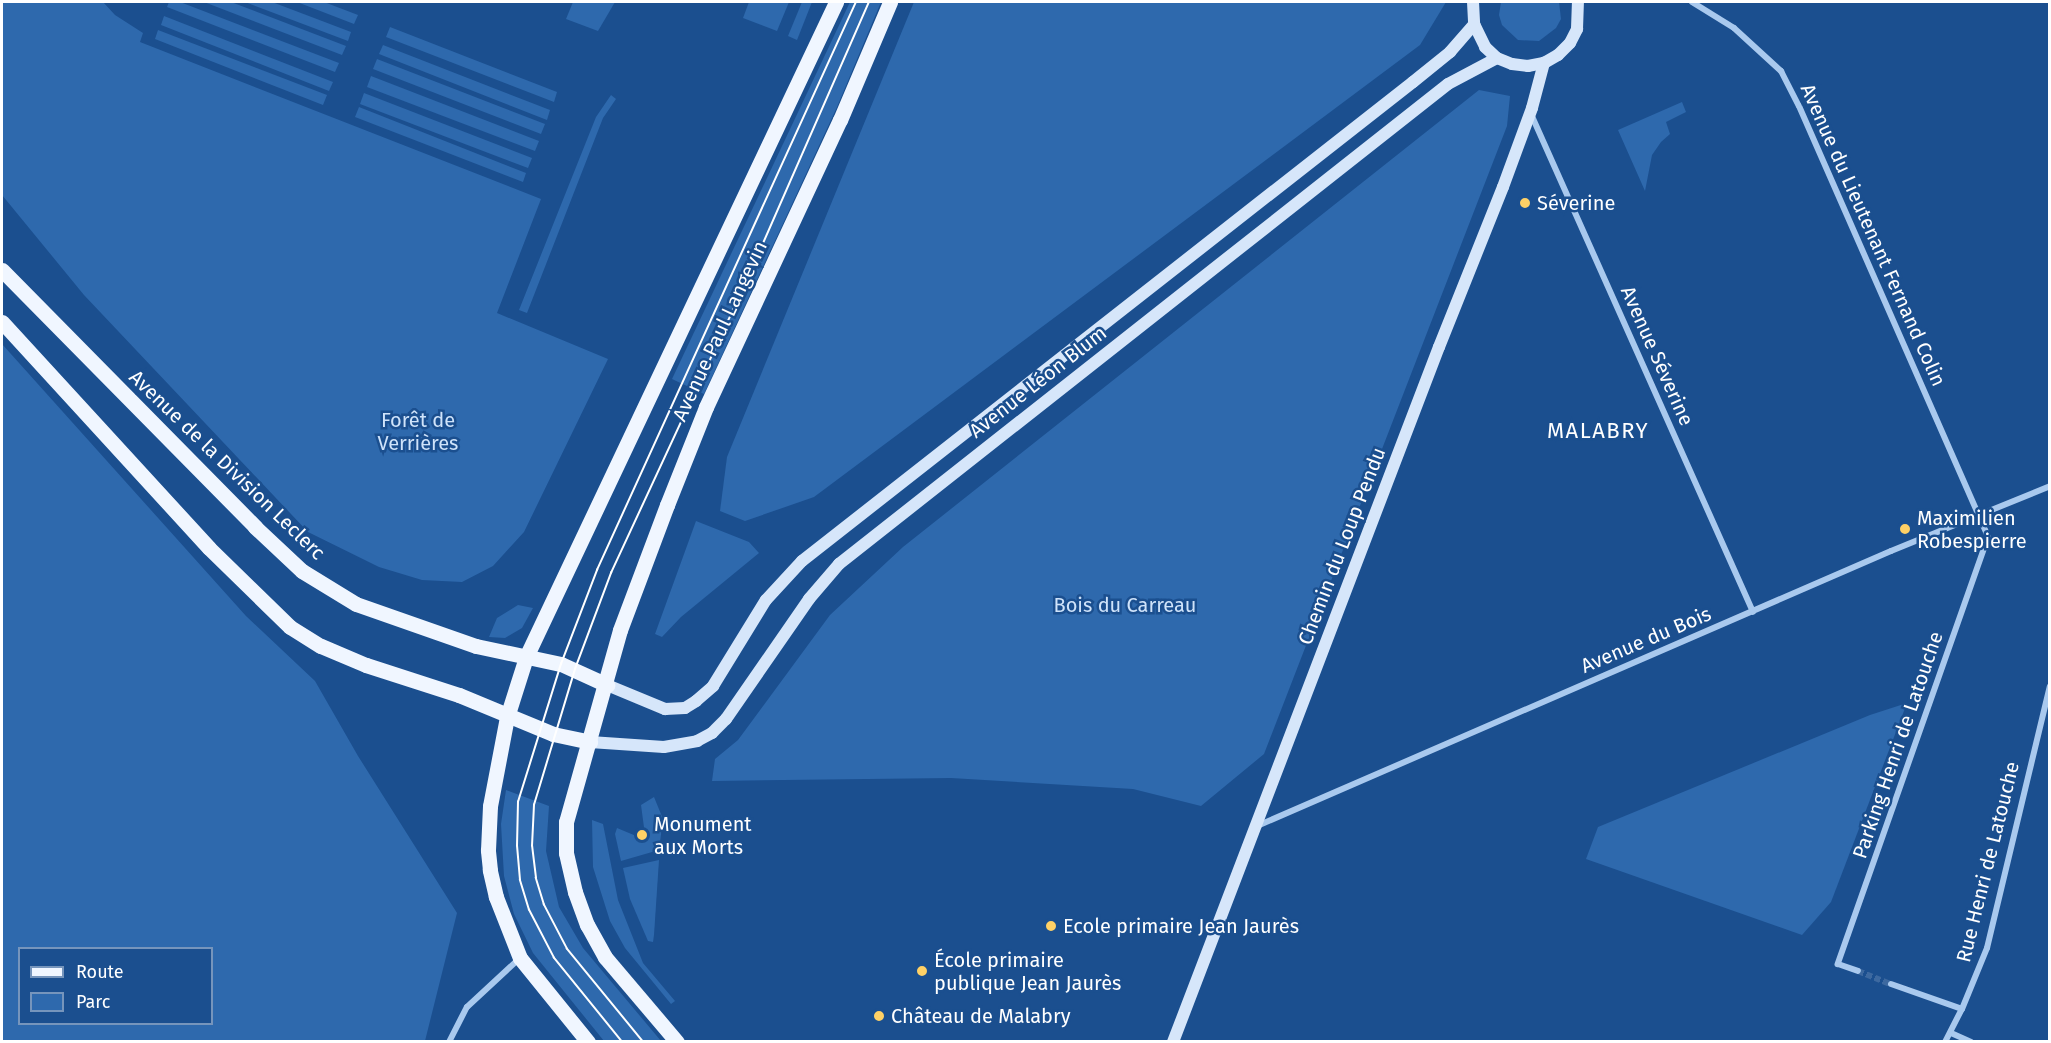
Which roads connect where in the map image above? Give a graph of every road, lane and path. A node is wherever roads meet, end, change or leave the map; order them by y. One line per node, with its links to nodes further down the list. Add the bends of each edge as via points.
1 (836, 2): 15 (main road, Avenue Paul Langevin)
2 (890, 2): 16 (main road, Avenue Paul Langevin, via 840,120 706,407 620,630)
3 (1473, 2): 6 (main road)
4 (1578, 2): 8 (main road, via 1577,29 1570,43)
5 (1692, 2): 13 (street, Avenue du Lieutenant Fernand Colin, via 1734,28 1781,71)
6 (1473, 24): 7 (main road, via 1485,47); 16 (main road, Avenue Léon Blum, via 1450,52 1421,76 802,561 766,600 713,686 696,701 673,710 647,704)
7 (1497, 58): 8 (main road, via 1528,66); 19 (main road, Avenue Léon Blum, via 1448,84 839,564 712,733 697,741 664,747)
8 (1544, 63): 9 (main road, Chemin du Loup Pendu)
9 (1530, 114): 14 (street, Avenue Séverine); 20 (main road, Chemin du Loup Pendu)
10 (2, 270): 15 (main road, Avenue de la Division Leclerc, via 302,571 356,604 476,646)
11 (2, 322): 18 (main road, via 167,502 290,627 321,646 366,665 459,695)
12 (2049, 486): 13 (street, Avenue du Bois)
13 (1981, 516): 14 (street, Avenue du Bois); 22 (street, Parking Henri de Latouche, via 1988,537 1983,556 1838,964)
14 (1753, 612): 20 (street, Avenue du Bois)
15 (526, 657): 16 (main road, Avenue de la Division Leclerc, via 561,664); 18 (main road, Avenue Paul Langevin)
16 (607, 685): 19 (main road, Avenue Paul Langevin)
17 (2049, 686): 24 (street, Rue Henri de Latouche, via 1987,948)
18 (507, 717): 19 (main road, via 553,734); 21 (main road, Avenue Paul Langevin, via 488,827 490,870 496,897)
19 (590, 742): 28 (main road, Avenue Paul Langevin, via 566,822 566,853 574,892 606,957)
20 (1256, 826): 29 (main road, Chemin du Loup Pendu)
21 (520, 958): 26 (street, via 467,1007); 27 (main road)
22 (1858, 971)
23 (1891, 984): 24 (street)
24 (1962, 1009): 25 (street, Rue Henri de Latouche)
25 (1951, 1033): 30 (street, Rue Henri de Latouche); 31 (street)
26 (449, 1041)
27 (588, 1041)
28 (677, 1041)
29 (1173, 1041)
30 (1945, 1041)
31 (1971, 1041)

